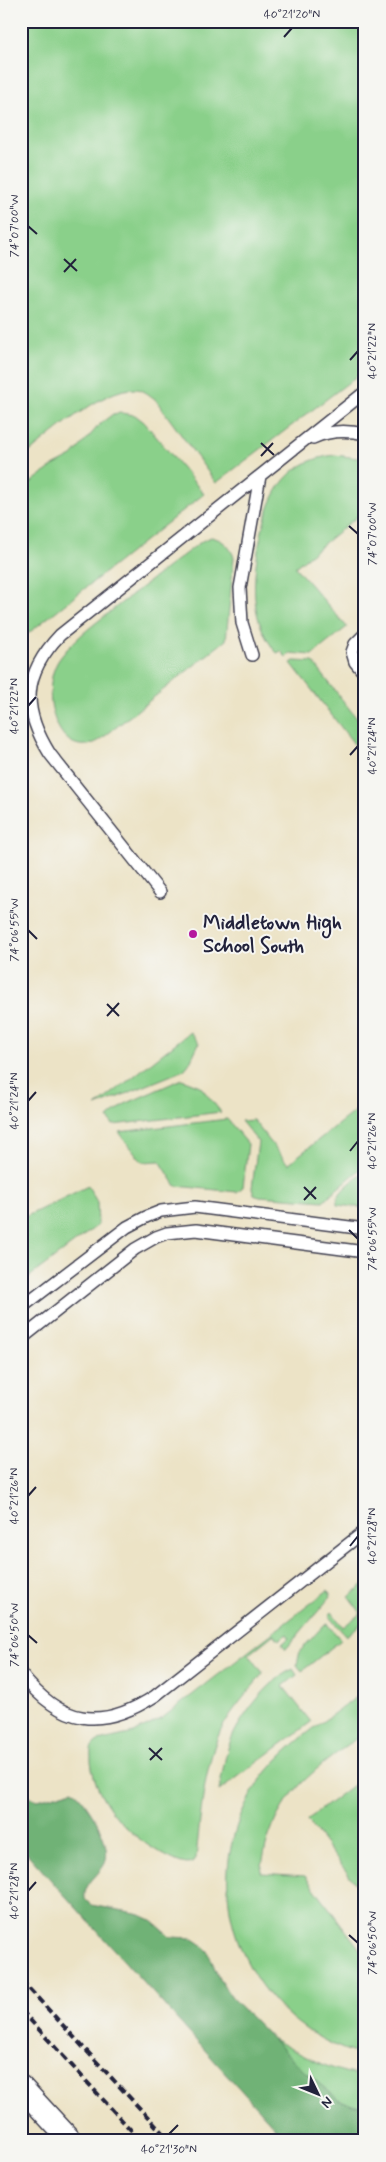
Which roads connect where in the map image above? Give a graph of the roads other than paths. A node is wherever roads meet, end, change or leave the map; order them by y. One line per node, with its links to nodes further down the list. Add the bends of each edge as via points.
1 (365, 392): 3 (lane)
2 (365, 434): 3 (lane, via 335,432)
3 (297, 446): 4 (lane)
4 (260, 476): 6 (lane, via 240,588 242,623); 8 (lane, via 60,635 36,667 31,686 31,706 40,739)
5 (365, 634): 7 (lane, via 352,652 355,662)
6 (252, 655)
7 (365, 674)
8 (160, 892)
9 (365, 1229): 11 (lane, via 195,1207 161,1211 121,1231)
10 (365, 1252): 12 (lane, via 196,1230 166,1233 135,1249)
11 (21, 1308)
12 (21, 1339)
13 (365, 1531): 14 (lane, via 156,1696 125,1713 100,1718 62,1711 42,1697)
14 (21, 1674)
15 (21, 2087): 16 (street)
16 (71, 2141)

